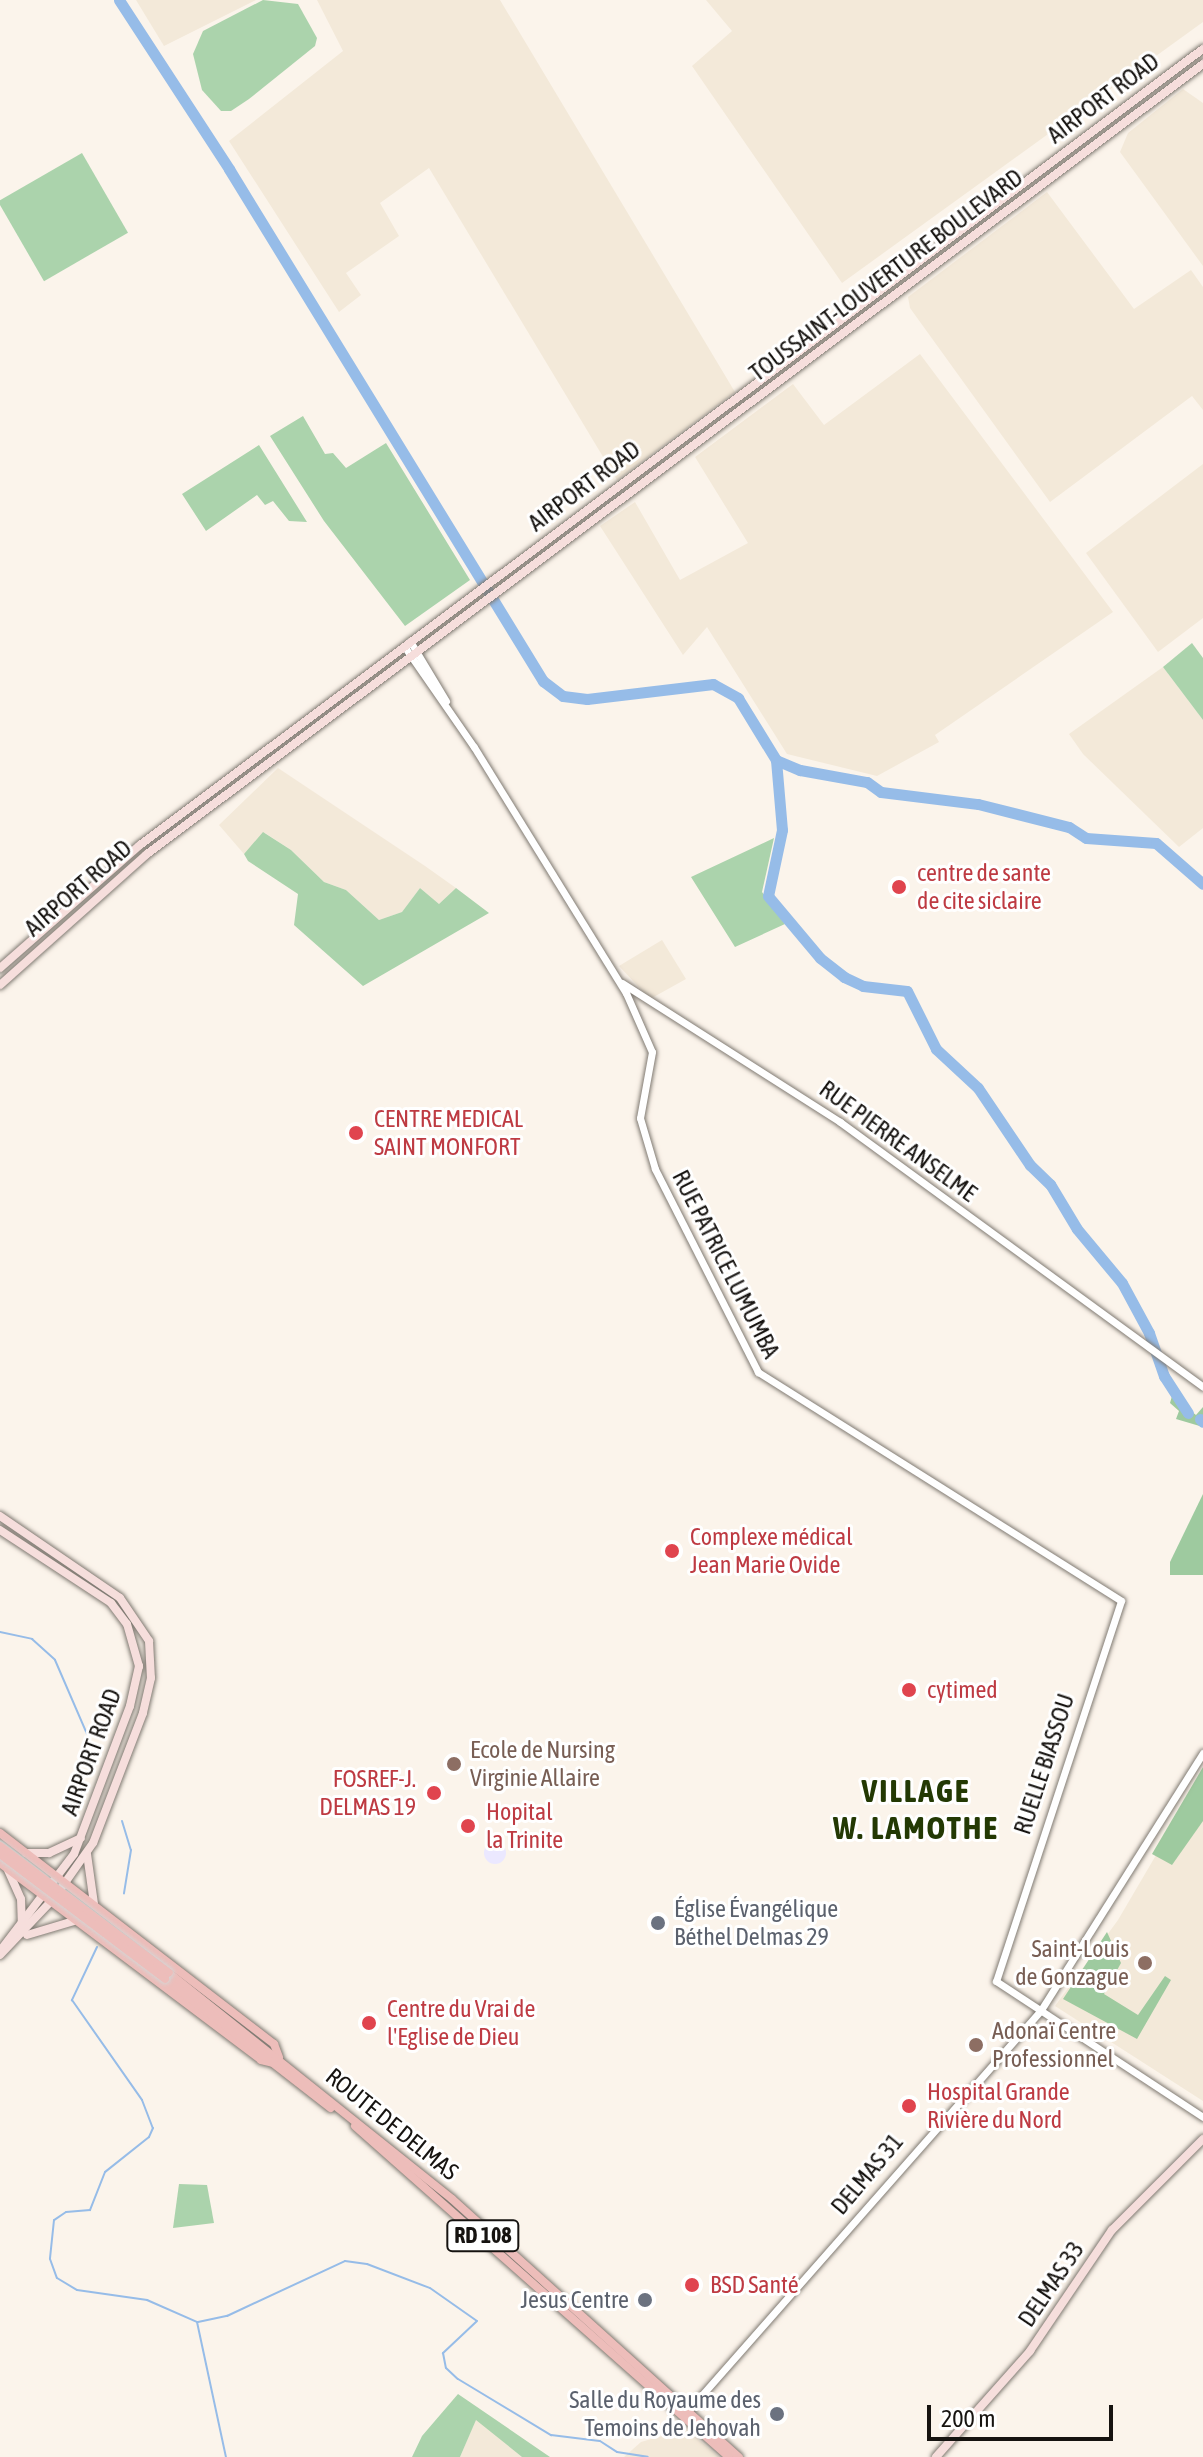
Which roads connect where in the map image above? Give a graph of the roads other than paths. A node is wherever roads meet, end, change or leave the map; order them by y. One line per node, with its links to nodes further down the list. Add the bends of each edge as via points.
1 (1203, 49): 3 (main road, AIRPORT ROAD)
2 (1203, 64): 4 (main road, AIRPORT ROAD)
3 (407, 644): 4 (street, RUE PATRICE LUMUMBA); 5 (main road, AIRPORT ROAD)
4 (413, 656): 6 (main road, AIRPORT ROAD); 8 (street, RUE PATRICE LUMUMBA)
5 (140, 845): 6 (main road); 7 (main road, AIRPORT ROAD)
6 (147, 854): 9 (main road, AIRPORT ROAD)
7 (0, 968)
8 (620, 982): 10 (street, RUE PIERRE ANSELME, via 829,1115); 13 (street, RUE PATRICE LUMUMBA, via 652,1052 640,1118 655,1169 758,1372)
9 (0, 985)
10 (1203, 1387)
11 (0, 1516): 20 (main road, AIRPORT ROAD, via 120,1598 149,1641 151,1678 143,1713)
12 (0, 1530): 16 (main road, AIRPORT ROAD, via 111,1603 135,1642 136,1687)
13 (1121, 1601): 30 (street, RUELLE BIASSOU, via 995,1978)
14 (1203, 1753): 30 (street, DELMAS 31)
15 (0, 1833): 18 (main road)
16 (81, 1838): 18 (main road, via 49,1853); 22 (main road, AIRPORT ROAD)
17 (0, 1846): 29 (main road, ROUTE DE DELMAS / RD 108, bridge)
18 (25, 1853): 22 (main road)
19 (0, 1854): 29 (main road, ROUTE DE DELMAS / RD 108, bridge)
20 (87, 1854): 22 (main road, AIRPORT ROAD); 24 (main road)
21 (4, 1866): 23 (main road); 26 (main road, via 21,1899)
22 (64, 1880): 23 (main road, AIRPORT ROAD); 24 (main road)
23 (46, 1899): 25 (main road); 26 (main road); 27 (main road)
24 (94, 1904): 31 (main road, via 274,2044)
25 (77, 1920): 27 (main road, via 44,1927); 31 (main road, via 261,2060)
26 (22, 1923): 28 (main road)
27 (18, 1942): 28 (main road)
28 (0, 1953)
29 (167, 1976): 31 (main road, ROUTE DE DELMAS / RD 108)
30 (1041, 2010): 32 (street); 34 (street, DELMAS 31)
31 (278, 2061): 34 (main road, ROUTE DE DELMAS / RD 108, via 468,2213)
32 (1203, 2117)
33 (1203, 2139): 37 (main road, DELMAS 33, via 1112,2230 1030,2351)
34 (686, 2414): 35 (main road, ROUTE DE DELMAS / RD 108); 36 (main road, ROUTE DE DELMAS / RD 108)
35 (729, 2457)
36 (739, 2457)
37 (936, 2457)

